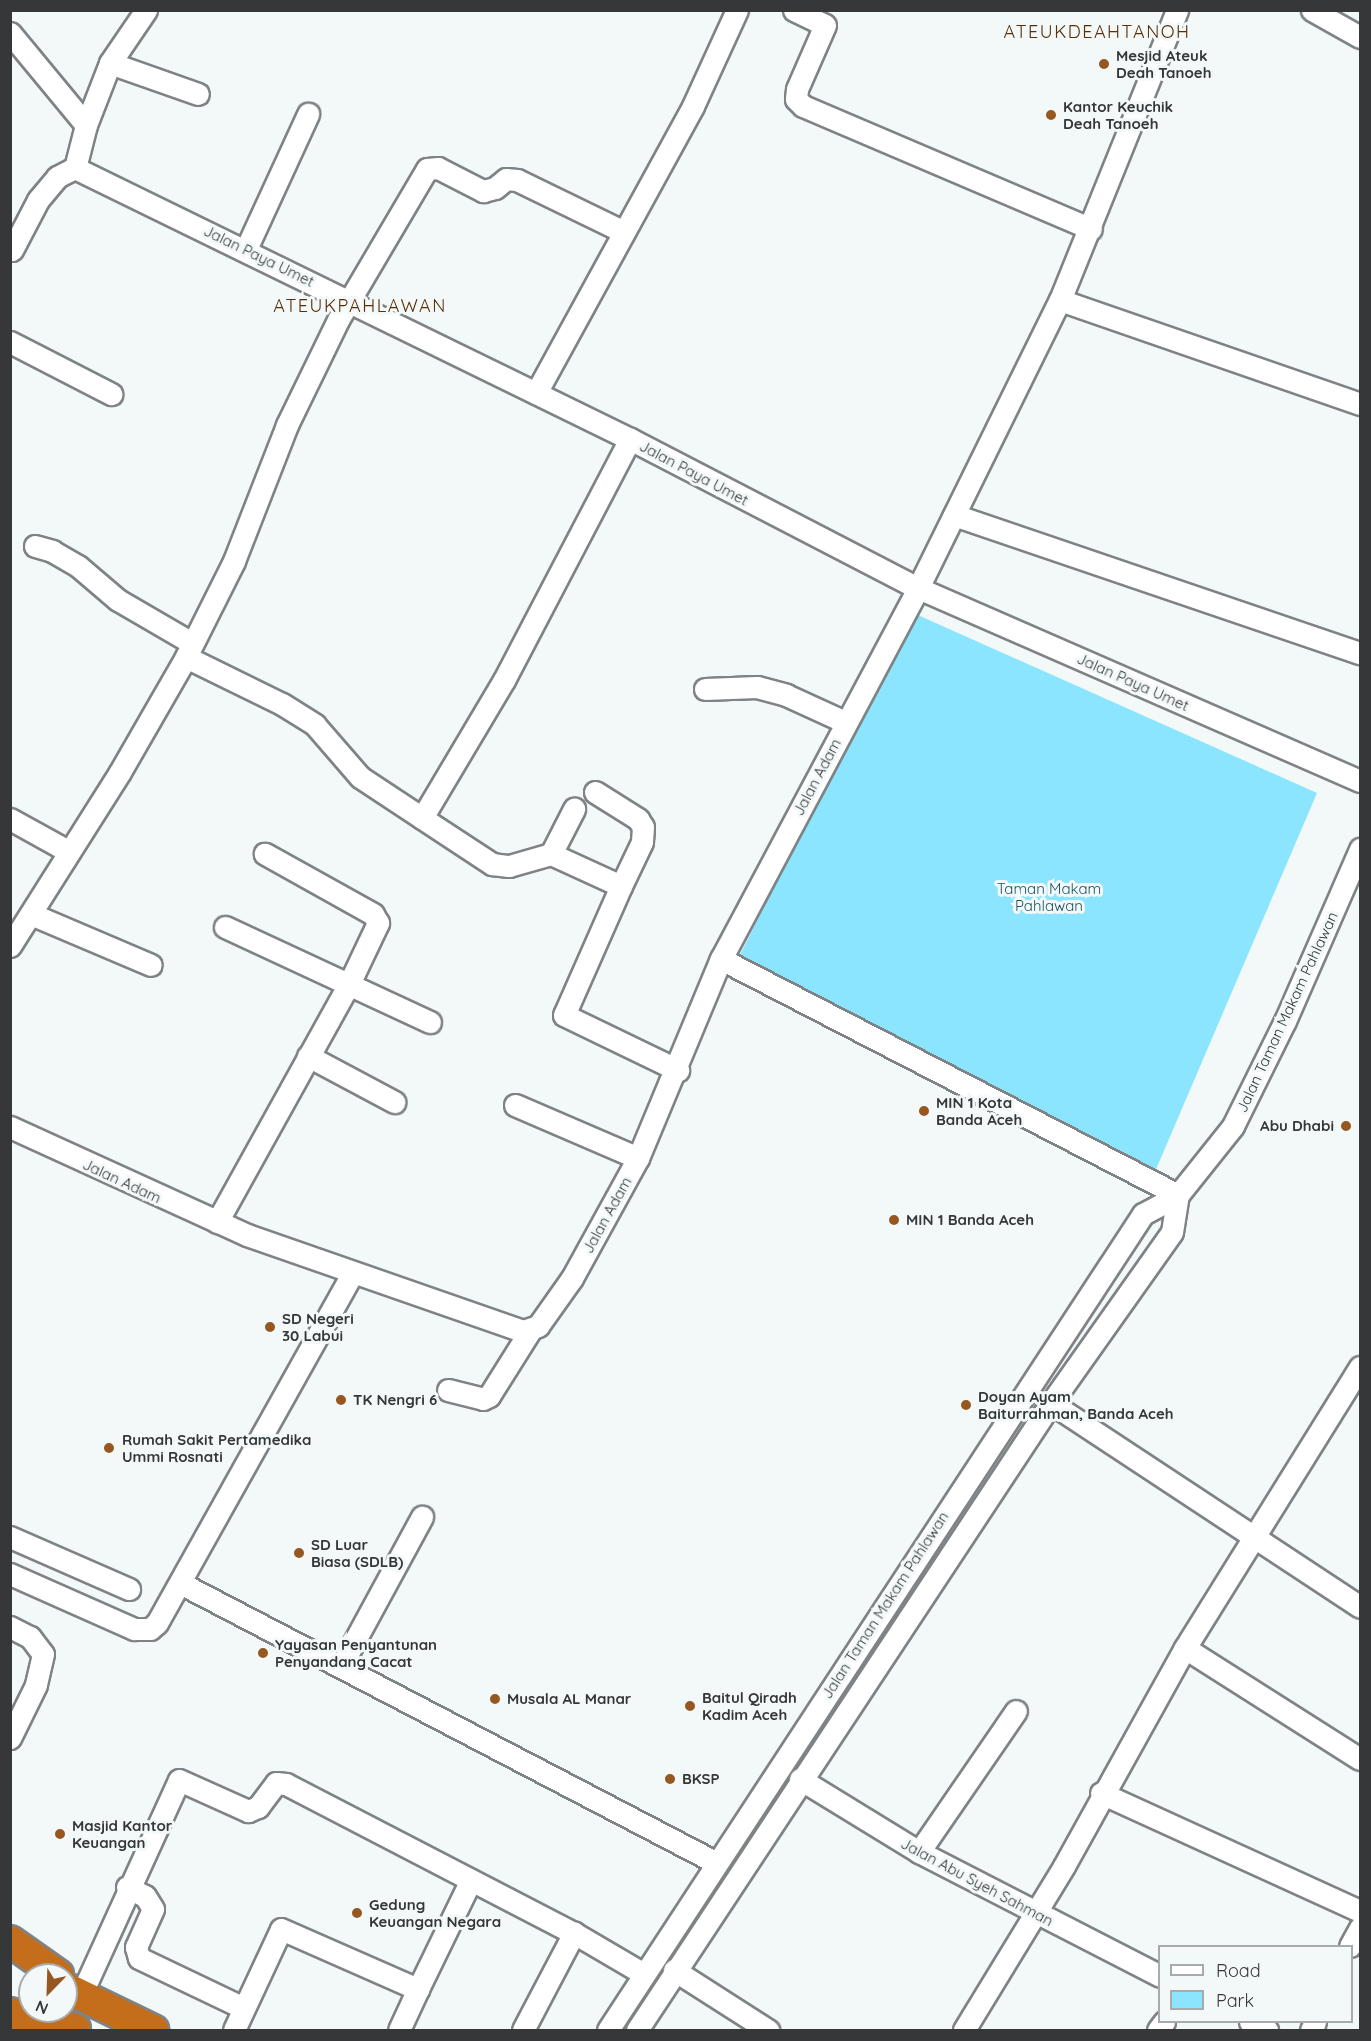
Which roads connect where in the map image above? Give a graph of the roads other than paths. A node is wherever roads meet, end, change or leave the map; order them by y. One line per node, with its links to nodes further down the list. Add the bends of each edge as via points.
1 (146, 10): 8 (street)
2 (737, 10): 14 (street, via 693,106)
3 (794, 10): 13 (street, via 825,25 797,89 796,99 803,106)
4 (1177, 10): 13 (street, Jalan Adam)
5 (1312, 10): 7 (street)
6 (10, 33): 11 (street)
7 (1360, 37)
8 (110, 63): 9 (street); 11 (street)
9 (198, 94)
10 (308, 114): 15 (street)
11 (86, 125): 12 (street)
12 (75, 168): 15 (street, Jalan Paya Umet); 16 (street, via 57,177 38,200)
13 (1092, 229): 17 (street, Jalan Adam)
14 (624, 232): 18 (street, via 517,180 506,180 495,189 483,191 430,167 395,219); 20 (street)
15 (246, 249): 18 (street, Jalan Paya Umet)
16 (11, 251)
17 (1060, 300): 22 (street); 24 (street, Jalan Adam)
18 (351, 301): 20 (street, Jalan Paya Umet); 27 (street, via 287,425 234,561)
19 (10, 342): 21 (street)
20 (536, 393): 23 (street, Jalan Paya Umet)
21 (111, 394)
22 (1360, 404)
23 (630, 438): 26 (street, Jalan Paya Umet); 34 (street, via 504,680)
24 (954, 515): 26 (street, Jalan Adam); 28 (street)
25 (34, 546): 27 (street, via 69,561)
26 (918, 588): 30 (street, Jalan Adam); 31 (street, Jalan Paya Umet)
27 (189, 650): 34 (street, via 315,725 360,777); 37 (street, via 126,763)
28 (1360, 653)
29 (705, 689): 30 (street, via 758,687 786,695)
30 (845, 722): 44 (street, Jalan Adam)
31 (1360, 782)
32 (595, 792): 40 (street, via 638,819 643,827 642,842)
33 (574, 809): 39 (street)
34 (422, 818): 39 (street, via 500,866)
35 (10, 819): 37 (street)
36 (1360, 849): 54 (street, Jalan Taman Makam Pahlawan, via 1285,1021 1233,1126)
37 (68, 851): 41 (street)
38 (265, 854): 46 (street, via 319,880 377,918 377,928)
39 (551, 854): 40 (street)
40 (621, 886): 49 (street, via 564,1015)
41 (31, 915): 43 (street); 45 (street)
42 (225, 927): 46 (street)
43 (10, 946)
44 (722, 959): 49 (street, Jalan Adam); 54 (street)
45 (151, 965)
46 (349, 984): 47 (street); 48 (street)
47 (430, 1022)
48 (308, 1056): 50 (street); 55 (street)
49 (678, 1070): 53 (street, Jalan Adam)
50 (394, 1102)
51 (515, 1105): 53 (street)
52 (10, 1127): 55 (street, Jalan Adam)
53 (638, 1158): 57 (street, Jalan Adam, via 572,1278 538,1326)
54 (1178, 1195): 60 (street, Jalan Taman Makam Pahlawan, via 1172,1232); 77 (street, Jalan Taman Makam Pahlawan, via 1143,1214)
55 (217, 1222): 56 (street, Jalan Adam)
56 (352, 1274): 57 (street, Jalan Adam, via 523,1331); 65 (street)
57 (531, 1329): 59 (street, via 489,1396 483,1399)
58 (1360, 1367): 62 (street)
59 (448, 1390)
60 (1051, 1403): 62 (street); 74 (street)
61 (422, 1517): 70 (street)
62 (1253, 1536): 67 (street); 69 (street)
63 (10, 1537): 66 (street)
64 (10, 1574): 65 (street, via 143,1630 157,1623)
65 (182, 1584): 70 (street)
66 (129, 1589)
67 (1360, 1607)
68 (10, 1628): 72 (street, via 30,1637 43,1654 36,1685)
69 (1185, 1648): 73 (street); 75 (street)
70 (341, 1666): 77 (street)
71 (1016, 1711): 76 (street)
72 (10, 1738)
73 (1360, 1759)
74 (800, 1779): 76 (street, Jalan Abu Syeh Sahman); 85 (street)
75 (1101, 1793): 80 (street); 81 (street)
76 (919, 1852): 81 (street, Jalan Abu Syeh Sahman)
77 (715, 1862): 86 (street, Jalan Taman Makam Pahlawan)
78 (471, 1880): 79 (street, via 286,1784 276,1783 258,1807 248,1810 179,1780); 83 (street); 90 (street)
79 (127, 1887): 88 (street); 91 (street, via 145,1896 153,1909 136,1947 139,1958)
80 (1360, 1911)
81 (1035, 1913): 87 (street, Jalan Abu Syeh Sahman); 103 (street)
82 (1360, 1928): 84 (street)
83 (574, 1933): 86 (street); 99 (street)
84 (1351, 1945)
85 (674, 1970): 101 (street); 102 (street)
86 (644, 1974): 100 (street, Jalan Taman Makam Pahlawan)
87 (1158, 1975)
88 (78, 1977)
89 (78, 1982): 97 (highway)
90 (418, 1989): 91 (street, via 281,1929); 98 (street)
91 (244, 2008): 95 (street)
92 (10, 2013): 96 (highway)
93 (63, 2023): 96 (highway)
94 (1252, 2023): 104 (street)
95 (235, 2029)
96 (77, 2030)
97 (153, 2031)
98 (399, 2031)
99 (523, 2031)
100 (608, 2031)
101 (637, 2031)
102 (768, 2031)
103 (964, 2031)
104 (1267, 2031)

